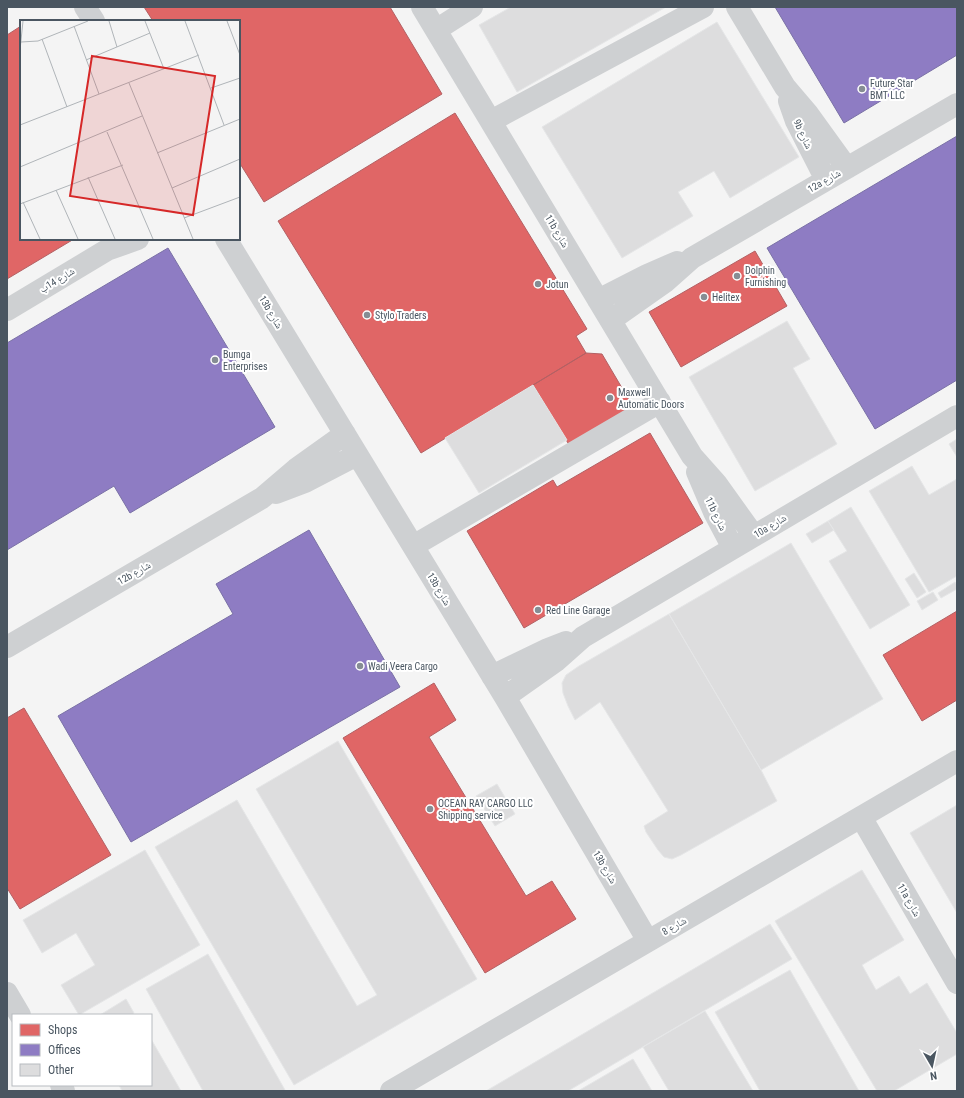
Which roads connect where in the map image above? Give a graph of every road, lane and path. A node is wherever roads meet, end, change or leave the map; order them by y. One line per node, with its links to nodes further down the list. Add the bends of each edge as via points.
1 (85, 7): 6 (street)
2 (422, 7): 7 (street, 11b شارع)
3 (472, 7): 7 (street)
4 (704, 7): 10 (street)
5 (737, 7): 8 (street, 9b شارع)
6 (93, 20)
7 (436, 30): 10 (street, 11b شارع)
8 (785, 87): 11 (street, 9b شارع); 12 (street, 9b شارع, via 796,121)
9 (957, 104): 11 (street, 12a شارع)
10 (491, 121): 17 (street, 11b شارع)
11 (847, 168): 12 (street, 12a شارع)
12 (826, 180): 16 (street, 12a شارع)
13 (133, 240): 15 (street, شارع 14ب)
14 (227, 240): 22 (street, 13b شارع)
15 (113, 244): 18 (street, شارع 14ب)
16 (692, 258): 17 (street, 12a شارع, via 652,273); 19 (street, 12a شارع, via 665,282)
17 (598, 300): 19 (street, 11b شارع)
18 (7, 310)
19 (611, 320): 20 (street, 11b شارع)
20 (660, 402): 24 (street, 11b شارع); 27 (street)
21 (957, 416): 26 (street, 10a شارع)
22 (345, 434): 23 (street, 13b شارع); 25 (street, 12b شارع, via 291,473)
23 (357, 455): 25 (street, 12b شارع, via 305,482); 27 (street, 13b شارع)
24 (692, 456): 26 (street, 11b شارع, via 716,483); 28 (street, 11b شارع, via 702,484)
25 (262, 498): 30 (street, 12b شارع)
26 (754, 536): 28 (street, 10a شارع)
27 (413, 546): 31 (street, 13b شارع)
28 (733, 548): 29 (street, 10a شارع)
29 (583, 637): 31 (street, 10a شارع, via 548,649); 32 (street, 10a شارع, via 556,661)
30 (7, 647)
31 (492, 676): 32 (street, 13b شارع)
32 (505, 697): 35 (street, 13b شارع)
33 (957, 761): 34 (street, شارع 8)
34 (861, 817): 35 (street, شارع 8); 36 (street, 11a شارع)
35 (648, 941): 37 (street, شارع 8)
36 (957, 983)
37 (395, 1090)

